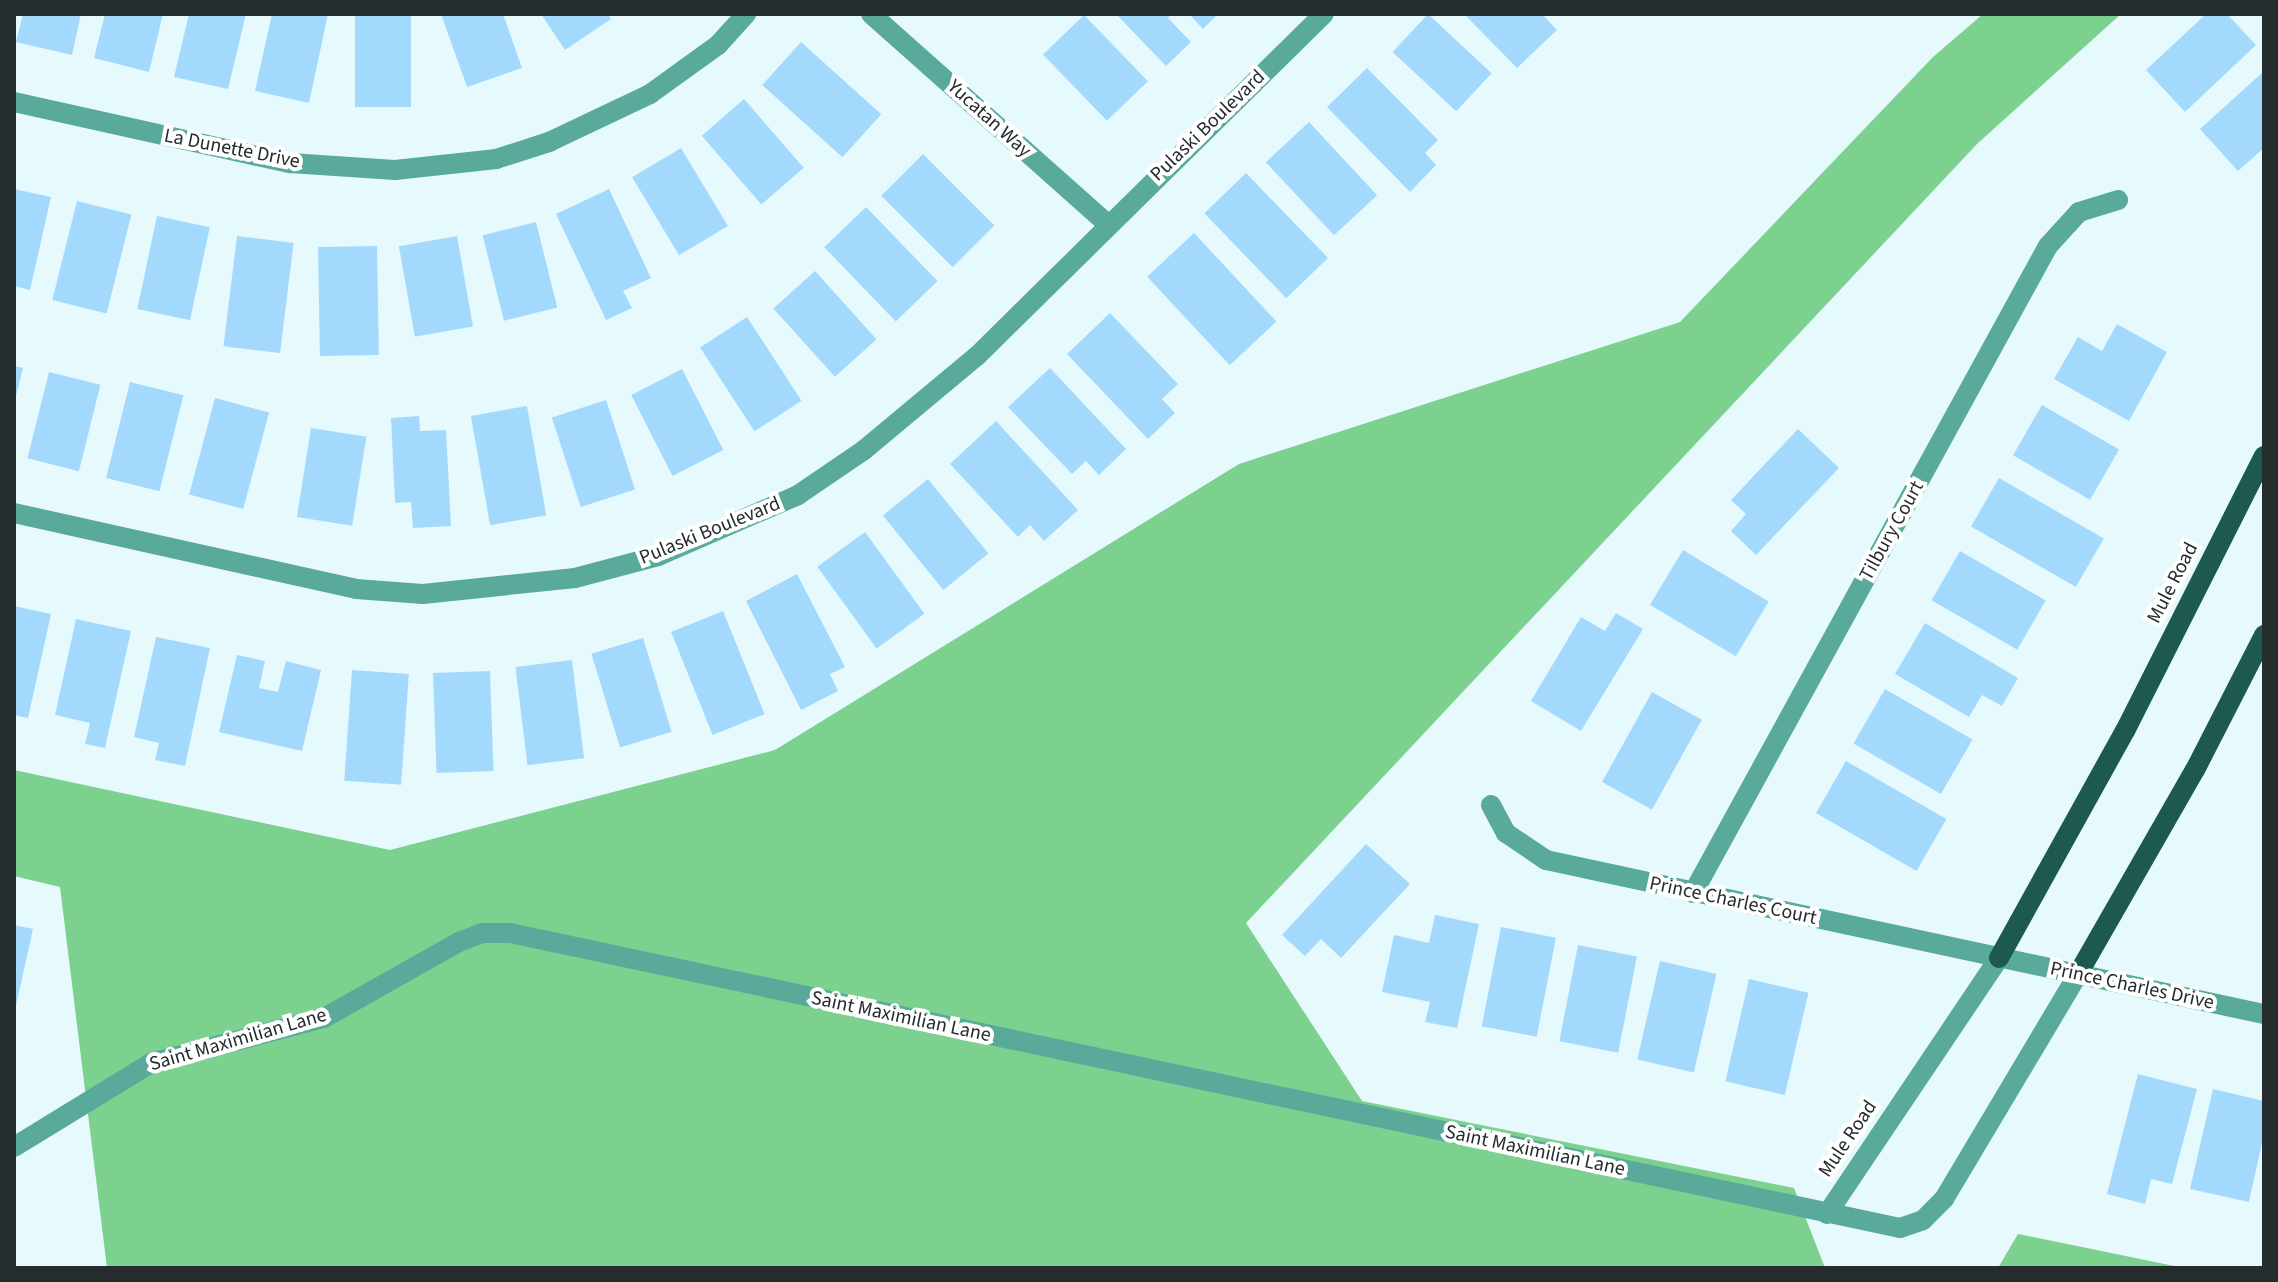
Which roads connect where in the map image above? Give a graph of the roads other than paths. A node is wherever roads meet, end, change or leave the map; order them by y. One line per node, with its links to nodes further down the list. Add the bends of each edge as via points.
1 (746, 14): 4 (street, La Dunette Drive, via 718,45 650,94 549,142 496,159 395,170 290,163)
2 (871, 14): 6 (street, Yucatan Way)
3 (1324, 14): 6 (street, Pulaski Boulevard)
4 (14, 102)
5 (2118, 200): 11 (street, Tilbury Court, via 2079,212 2048,246)
6 (1106, 223): 8 (street, Pulaski Boulevard, via 977,356 864,450 798,495 658,556 589,575 499,591 356,589)
7 (2264, 456): 12 (main road, Mule Road, via 2125,731)
8 (14, 513)
9 (2264, 635): 13 (main road, via 2195,770)
10 (1491, 805): 11 (street, Prince Charles Court, via 1506,833 1546,860)
11 (1693, 893): 12 (street, Prince Charles Court)
12 (1999, 958): 13 (street, Prince Charles Drive); 16 (street, Mule Road)
13 (2078, 974): 14 (street, Prince Charles Drive); 16 (street, via 1932,1212 1900,1228)
14 (2264, 1014)
15 (14, 1147): 16 (street, Saint Maximilian Lane, via 151,1063 324,1018 459,942 483,933 510,933)
16 (1827, 1214)

